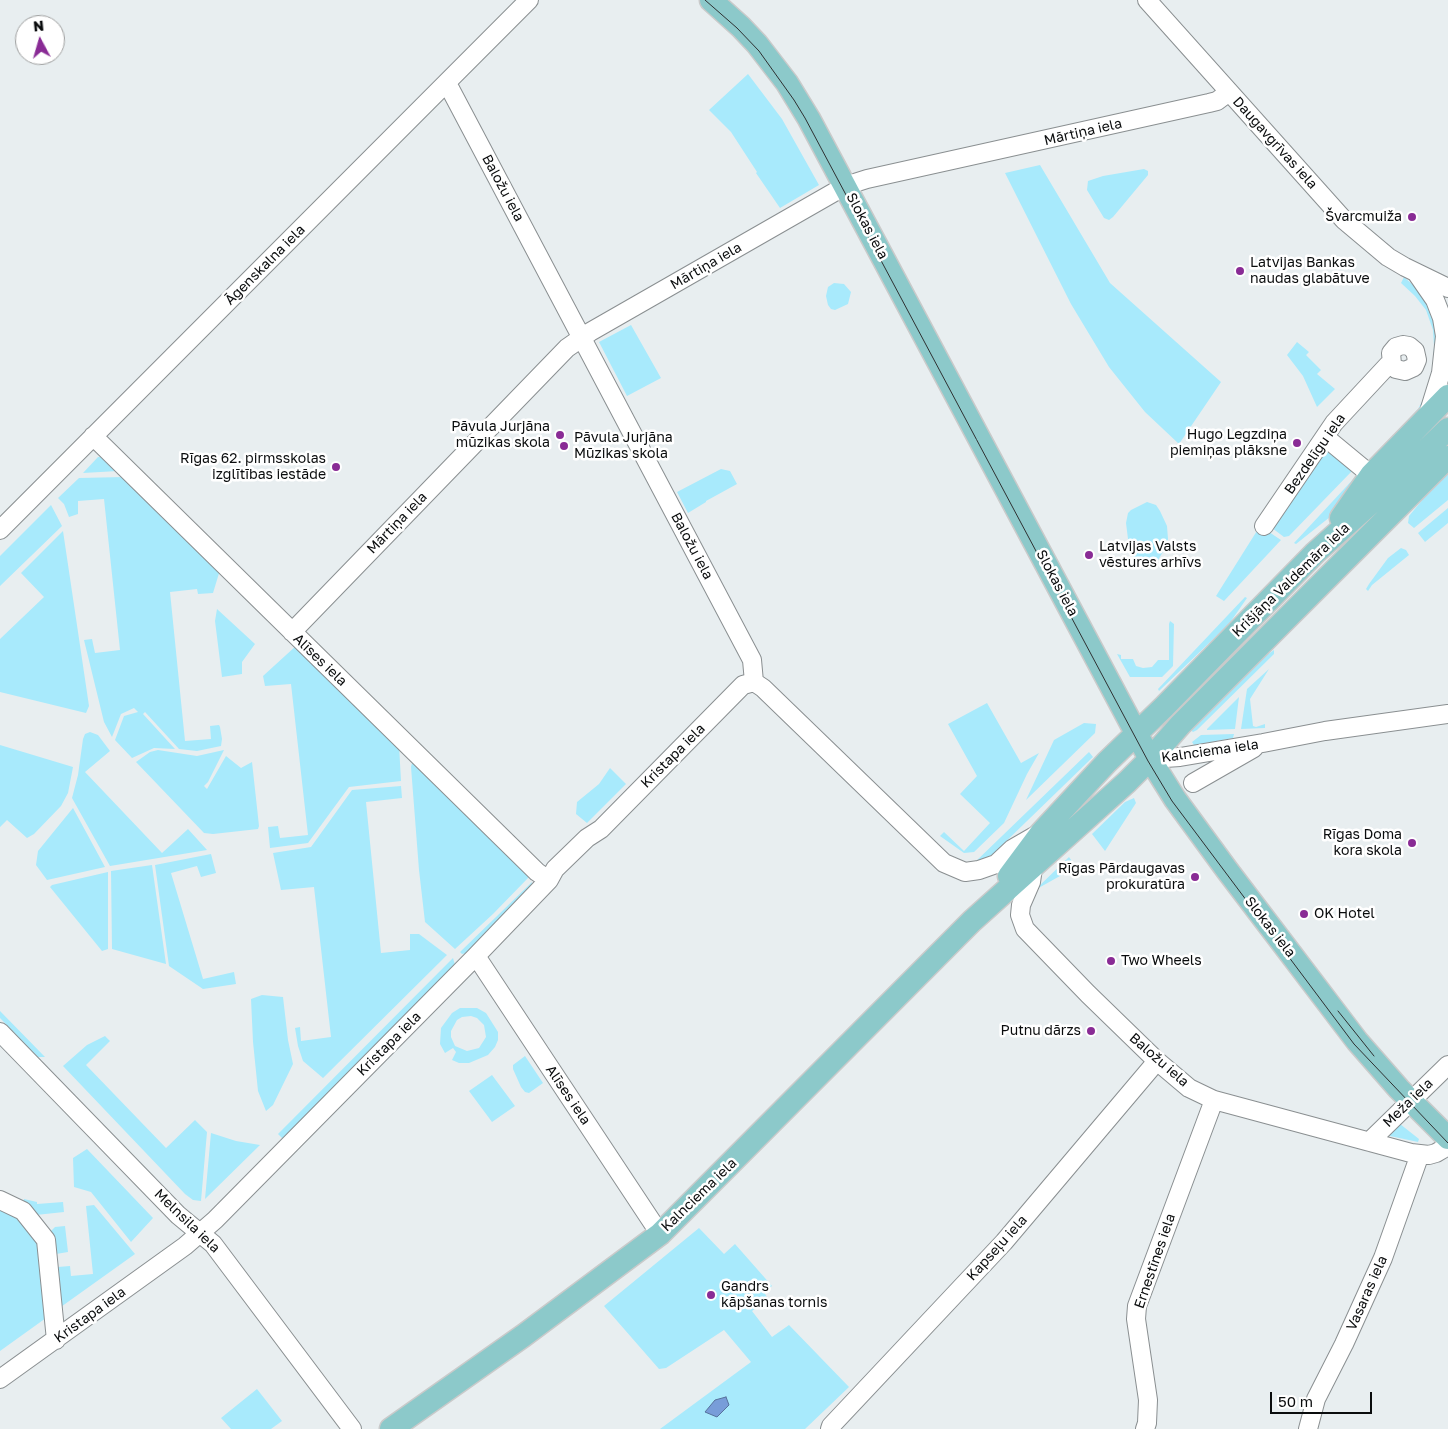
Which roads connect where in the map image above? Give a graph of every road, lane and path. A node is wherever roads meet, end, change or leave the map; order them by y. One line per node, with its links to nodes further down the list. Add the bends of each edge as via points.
1 (529, 0): 4 (street, Āgenskalna iela)
2 (711, 0): 6 (main road, Slokas iela, via 742,27 787,83)
3 (1146, 0): 5 (street, Daugavgrīvas iela)
4 (447, 83): 9 (street, Baložu iela); 14 (street, Āgenskalna iela)
5 (1228, 92): 6 (street, Mārtiņa iela, via 1209,104); 7 (street, Daugavgrīvas iela, via 1344,220 1388,257)
6 (846, 186): 9 (street, Mārtiņa iela); 24 (main road, Slokas iela)
7 (1415, 272): 8 (street, Daugavgrīvas iela); 12 (street, Daugavgrīvas iela, via 1435,300 1445,336 1441,373)
8 (1448, 288)
9 (582, 337): 21 (street, Mārtiņa iela, via 567,348); 22 (street, Baložu iela, via 752,660)
10 (1392, 364): 15 (street, Bezdelīgu iela, via 1334,423)
11 (1448, 396): 12 (main road)
12 (1428, 415): 17 (main road)
13 (1448, 429): 20 (main road, Krišjāņa Valdemāra iela)
14 (93, 436): 19 (street, Āgenskalna iela); 21 (street, Alīses iela)
15 (1325, 437): 17 (street); 18 (street, Bezdelīgu iela)
16 (1448, 457): 26 (main road, Krišjāņa Valdemāra iela, via 1180,725)
17 (1371, 475): 20 (main road)
18 (1264, 526)
19 (0, 530)
20 (1315, 553): 24 (main road, Krišjāņa Valdemāra iela)
21 (292, 632): 30 (street, Alīses iela, via 537,872)
22 (754, 682): 28 (street, via 944,863 965,872 978,870 996,864 1012,849); 30 (street, Kristapa iela, via 743,685 602,829 587,838 555,869)
23 (1448, 714): 25 (street, Kalnciema iela, via 1297,735)
24 (1137, 733): 26 (main road, Slokas iela); 28 (main road, Kalnciema iela)
25 (1263, 743): 26 (street, Kalnciema iela); 27 (street)
26 (1150, 759): 29 (main road, Kalnciema iela); 37 (main road, Slokas iela, via 1186,816 1258,912 1357,1041)
27 (1194, 783)
28 (1041, 833): 31 (main road, Kalnciema iela)
29 (1032, 868): 31 (main road, Kalnciema iela); 34 (street, Baložu iela, via 1031,882 1021,905 1020,915 1025,929)
30 (549, 880): 32 (street, Kristapa iela)
31 (972, 921): 44 (main road, Kalnciema iela)
32 (476, 956): 43 (street, Kristapa iela); 44 (street, Alīses iela)
33 (0, 1032): 43 (street, Melnsila iela, via 178,1215)
34 (1157, 1061): 36 (street, Baložu iela, via 1189,1088); 49 (street, Kapseļu iela, via 1004,1242)
35 (1448, 1065): 37 (street, Meža iela)
36 (1214, 1100): 39 (street, Baložu iela); 50 (street, Ernestīnes iela, via 1137,1306 1136,1319 1148,1400)
37 (1410, 1100): 38 (main road, Slokas iela); 39 (street, Meža iela)
38 (1448, 1138)
39 (1369, 1142): 41 (street, Baložu iela)
40 (1448, 1146): 41 (street, Baložu iela, via 1436,1153)
41 (1420, 1154): 51 (street, Vasaras iela, via 1383,1258 1316,1399)
42 (0, 1200): 45 (street, via 23,1212 46,1240)
43 (200, 1233): 45 (street, Kristapa iela); 47 (street, Melnsila iela, via 220,1252)
44 (660, 1234): 48 (main road, Kalnciema iela)
45 (56, 1340): 46 (street, Kristapa iela)
46 (0, 1380)
47 (352, 1429)
48 (392, 1429)
49 (830, 1429)
50 (1145, 1429)
51 (1308, 1429)

